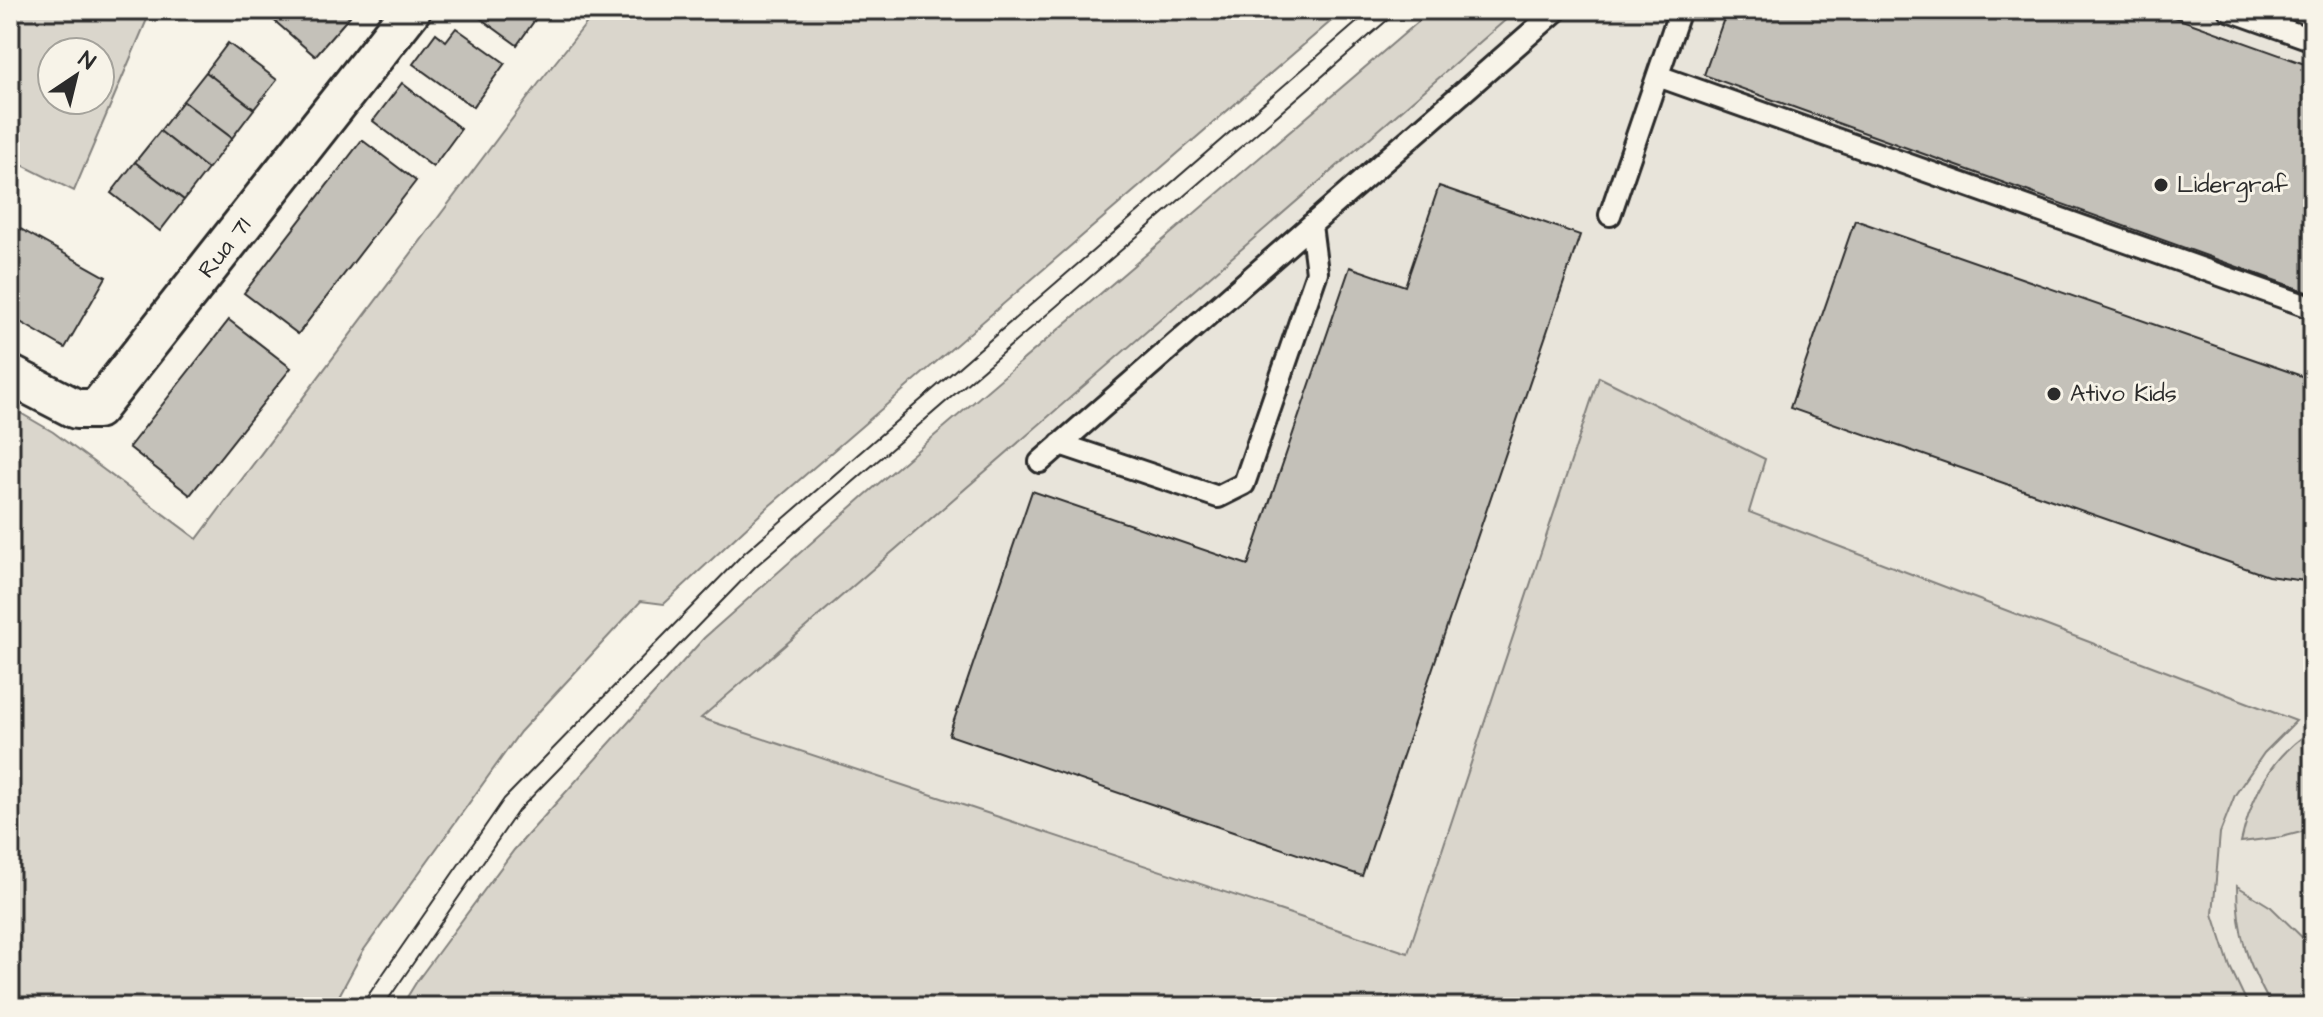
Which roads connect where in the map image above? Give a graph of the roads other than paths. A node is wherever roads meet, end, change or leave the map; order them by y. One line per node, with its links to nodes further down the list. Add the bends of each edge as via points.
1 (411, 10): 10 (street, Rua 71, via 97,409 76,409)
2 (1557, 10): 8 (lane)
3 (1680, 10): 6 (lane)
4 (2229, 10): 5 (lane)
5 (2313, 40)
6 (1658, 76): 7 (lane); 9 (lane)
7 (1610, 215)
8 (1311, 225): 11 (lane); 11 (lane, via 1317,272 1244,484 1218,497)
9 (2313, 308)
10 (10, 375)
11 (1060, 444): 12 (lane)
12 (1040, 462)

